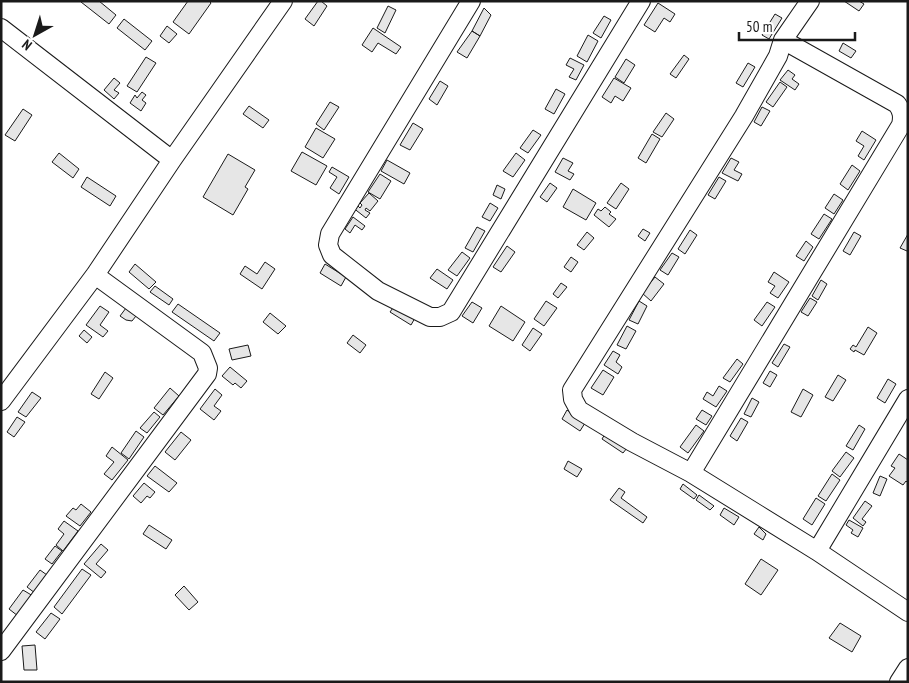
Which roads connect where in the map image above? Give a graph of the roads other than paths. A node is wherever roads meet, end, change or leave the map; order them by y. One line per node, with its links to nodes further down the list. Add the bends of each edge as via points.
1 (283, 1): 7 (street)
2 (471, 1): 3 (street, via 330,234 328,245 332,255 378,291 430,317 451,312)
3 (641, 1)
4 (810, 1): 6 (street)
5 (1, 28): 7 (street)
6 (783, 40): 11 (street, via 778,56 744,116 572,390 579,410); 11 (street, via 897,104 903,119)
7 (172, 160): 8 (street)
8 (95, 275): 10 (street); 14 (street, via 202,354 207,374)
9 (908, 399): 12 (street)
10 (1, 401)
11 (691, 473): 12 (street)
12 (817, 551): 13 (street)
13 (908, 612)
14 (1, 652)
15 (908, 668): 16 (street)
16 (899, 682)

